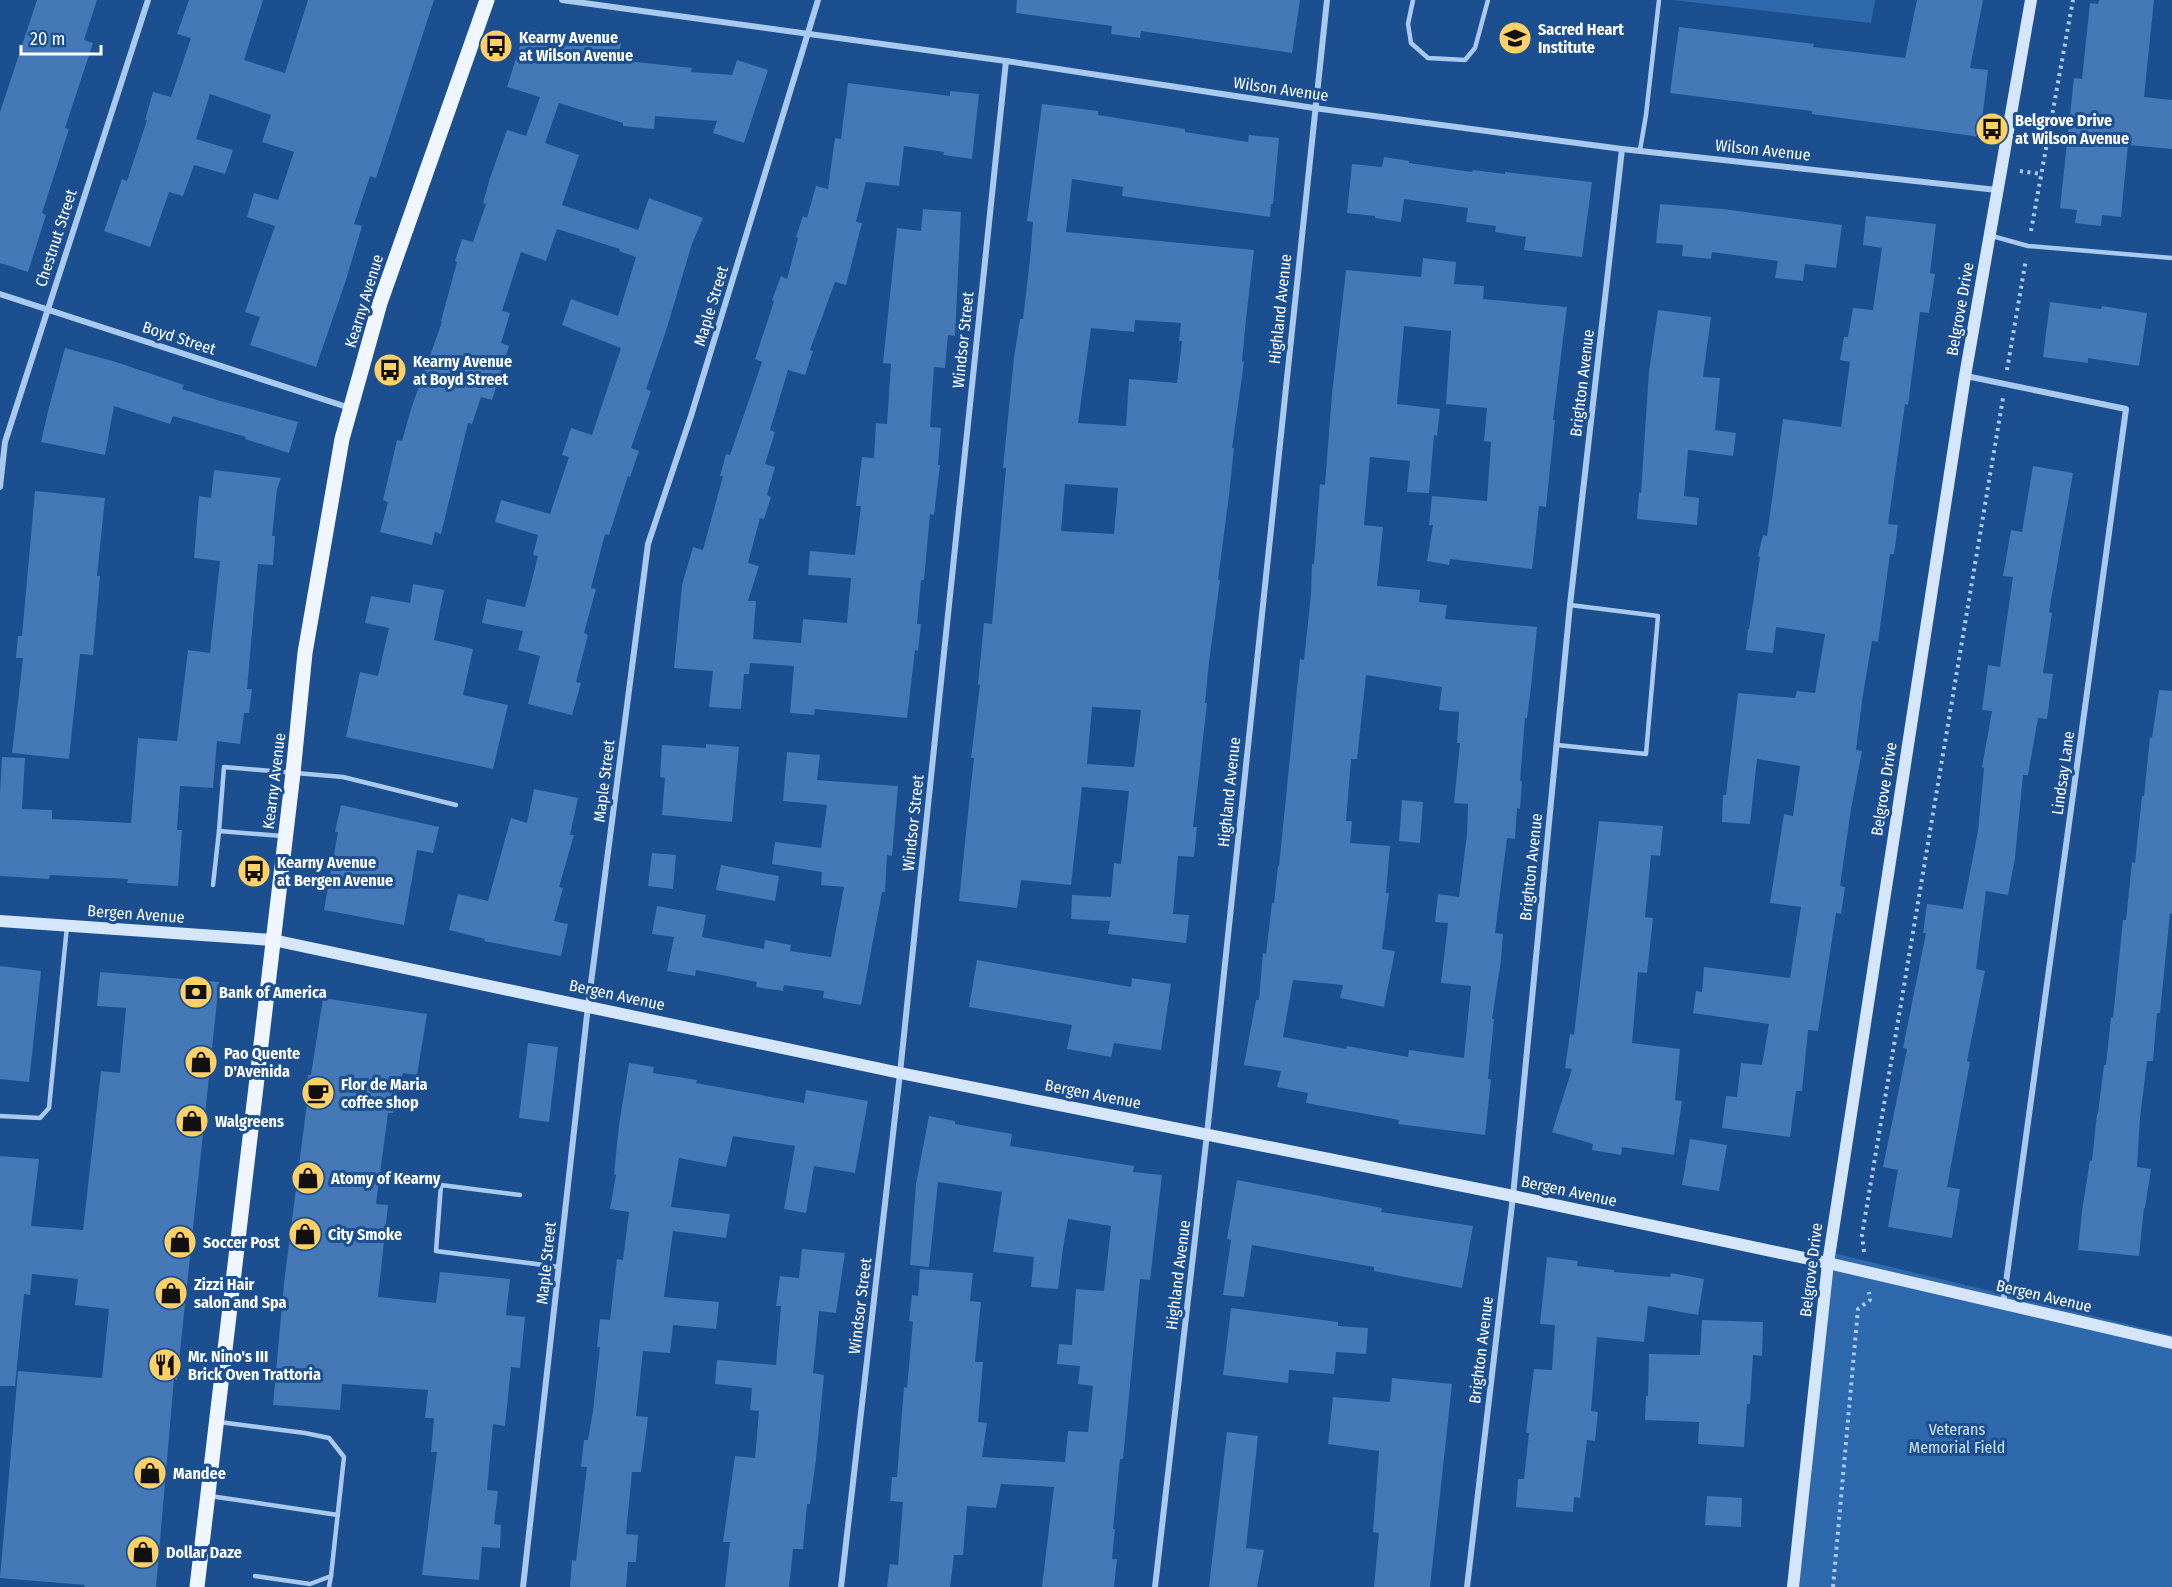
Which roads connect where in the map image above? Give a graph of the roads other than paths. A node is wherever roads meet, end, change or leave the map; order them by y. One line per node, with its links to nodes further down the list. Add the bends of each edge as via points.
1 (148, 0): 19 (street, Chestnut Street)
2 (487, 0): 21 (main road, Kearny Avenue, via 380,303)
3 (562, 0): 10 (street, Wilson Avenue)
4 (818, 0): 10 (street, Maple Street)
5 (1327, 0): 12 (street, Highland Avenue)
6 (1413, 0): 7 (lane, via 1408,24 1411,43 1428,58 1465,60 1475,48)
7 (1488, 0)
8 (1659, 0): 14 (lane)
9 (2031, 0): 15 (street, Belgrove Drive)
10 (807, 35): 11 (street, Wilson Avenue); 33 (street, Maple Street, via 648,544)
11 (1006, 62): 12 (street, Wilson Avenue); 34 (street, Windsor Street)
12 (1314, 108): 13 (street, Wilson Avenue); 36 (street, Highland Avenue)
13 (1623, 149): 14 (street, Wilson Avenue); 23 (street, Brighton Avenue)
14 (1640, 150): 15 (street, Wilson Avenue)
15 (1998, 190): 16 (street, Belgrove Drive)
16 (1990, 235): 17 (lane, via 2028,246); 20 (street, Belgrove Drive)
17 (2172, 258)
18 (0, 294): 19 (street, Boyd Street)
19 (47, 310): 21 (street, Boyd Street); 22 (street, Chestnut Street, via 5,442)
20 (1965, 376): 39 (street, Belgrove Drive); 41 (street, Lindsay Lane, via 2126,409)
21 (351, 408): 25 (main road, Kearny Avenue, via 305,653)
22 (0, 487)
23 (1570, 605): 24 (street, Brighton Avenue); 24 (lane, via 1658,616 1646,754)
24 (1557, 745): 38 (street, Brighton Avenue)
25 (293, 773): 26 (lane, via 343,777); 27 (lane, via 224,766); 28 (main road, Kearny Avenue)
26 (456, 805)
27 (219, 831): 28 (lane); 29 (lane)
28 (285, 836): 32 (main road, Kearny Avenue)
29 (213, 885)
30 (0, 921): 31 (street, Bergen Avenue)
31 (67, 926): 32 (street, Bergen Avenue); 35 (lane, via 48,1108 40,1118)
32 (273, 940): 33 (street, Bergen Avenue); 43 (main road, Kearny Avenue)
33 (588, 1006): 34 (street, Bergen Avenue); 40 (street, Maple Street)
34 (900, 1072): 36 (street, Bergen Avenue); 51 (street, Windsor Street)
35 (0, 1116)
36 (1208, 1134): 38 (street, Bergen Avenue); 52 (street, Highland Avenue)
37 (520, 1195): 40 (lane, via 441,1185 436,1251)
38 (1513, 1196): 39 (street, Bergen Avenue); 53 (street, Brighton Avenue)
39 (1828, 1263): 41 (street, Bergen Avenue); 54 (street, Belgrove Drive)
40 (559, 1267): 50 (street, Maple Street)
41 (2003, 1304): 42 (street, Bergen Avenue)
42 (2172, 1343)
43 (216, 1422): 44 (main road, Kearny Avenue); 45 (lane, via 329,1438 344,1457)
44 (208, 1495): 45 (lane); 48 (main road, Kearny Avenue)
45 (338, 1515): 47 (lane)
46 (255, 1576): 47 (lane, via 310,1584)
47 (331, 1576): 49 (lane)
48 (197, 1587)
49 (329, 1587)
50 (523, 1587)
51 (841, 1587)
52 (1155, 1587)
53 (1467, 1587)
54 (1793, 1587)

